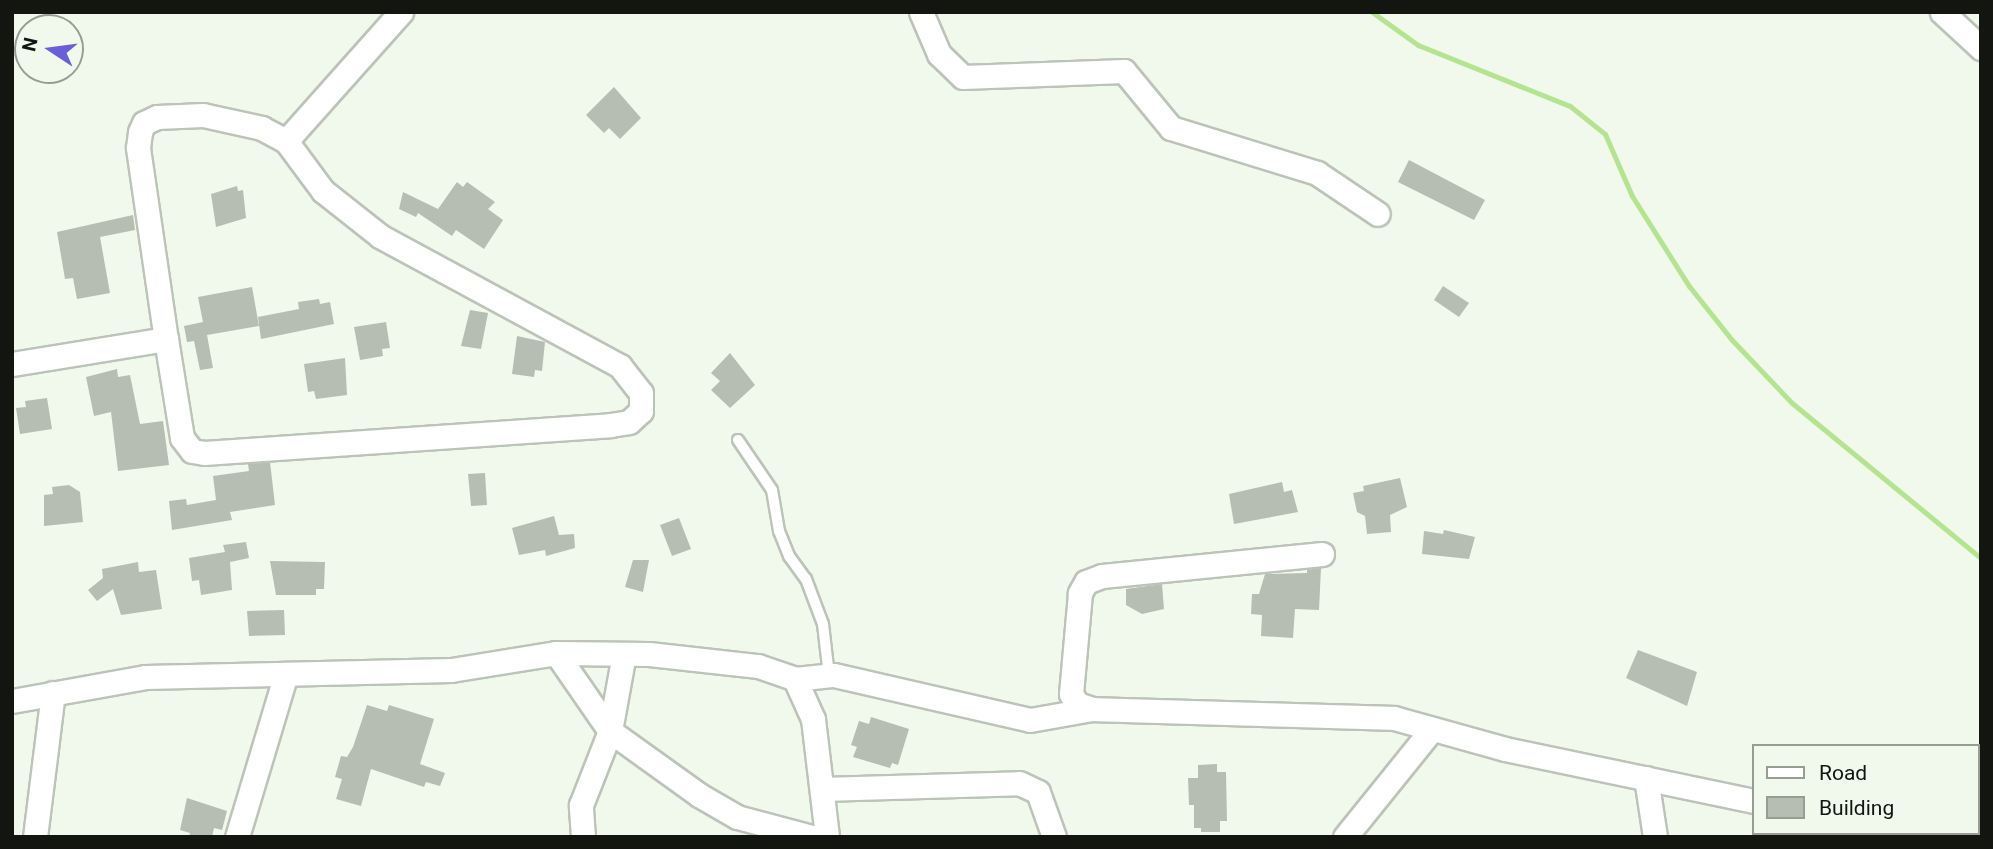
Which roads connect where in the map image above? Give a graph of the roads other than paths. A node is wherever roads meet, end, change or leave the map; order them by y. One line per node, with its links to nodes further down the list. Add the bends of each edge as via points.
1 (401, 12): 5 (street)
2 (920, 12): 6 (street, via 939,54 963,77 1124,71 1171,128 1317,173)
3 (1942, 12): 4 (street)
4 (1981, 48)
5 (286, 141): 7 (street, via 261,128 203,115 157,117 144,123 138,148); 7 (street, via 323,191 380,236 620,366 641,393 641,411 629,422 610,425 204,453 192,451 182,438)
6 (1378, 214)
7 (166, 339): 8 (street)
8 (12, 364)
9 (738, 440): 14 (lane, via 772,489 779,531 824,624)
10 (1322, 554): 18 (street, via 1102,576 1086,582 1080,593 1071,694 1077,704)
11 (556, 653): 12 (street); 13 (street, via 451,670); 20 (street)
12 (624, 654): 15 (street, via 758,666); 20 (street)
13 (286, 674): 16 (street, via 145,677 108,688); 25 (street)
14 (829, 676): 15 (street); 18 (street, via 1030,720)
15 (795, 679): 22 (street, via 813,719)
16 (53, 694): 17 (street); 24 (street)
17 (12, 701)
18 (1093, 709): 19 (street, via 1394,718)
19 (1432, 729): 21 (street); 30 (street)
20 (610, 730): 26 (street, via 581,805); 27 (street, via 737,817)
21 (1646, 778): 23 (street); 31 (street)
22 (822, 789): 28 (street); 29 (street, via 1019,783 1038,792)
23 (1752, 801)
24 (35, 837)
25 (237, 837)
26 (583, 837)
27 (812, 837)
28 (827, 837)
29 (1054, 837)
30 (1345, 837)
31 (1655, 837)

